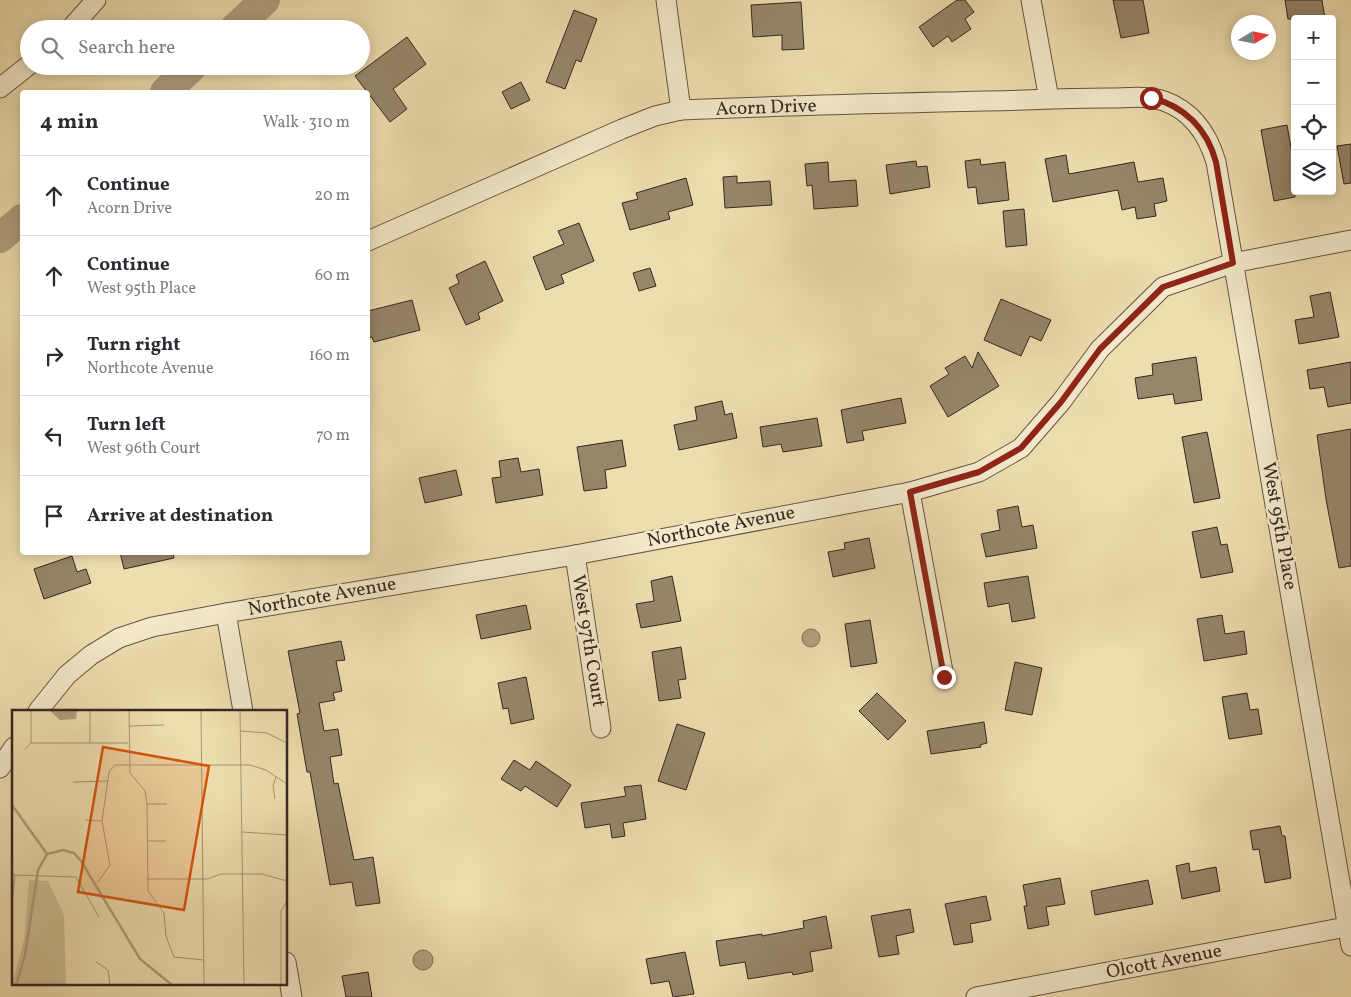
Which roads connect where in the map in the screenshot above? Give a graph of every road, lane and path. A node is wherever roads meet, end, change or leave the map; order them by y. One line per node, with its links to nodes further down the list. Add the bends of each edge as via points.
1 (96, 0): 4 (street)
2 (666, 0): 8 (street)
3 (1031, 0): 7 (street)
4 (78, 20)
5 (20, 72): 6 (street)
6 (0, 88)
7 (1049, 99): 8 (street, Acorn Drive); 9 (street, Acorn Drive, via 1151,98)
8 (681, 110): 10 (street, Acorn Drive, via 622,129)
9 (1186, 114): 12 (street, West 95th Place, via 1196,122 1212,147)
10 (370, 240)
11 (1351, 240): 12 (street, Northcote Avenue)
12 (1233, 263): 13 (street, Northcote Avenue, via 1163,287 1100,349 1061,402 1021,448 979,472); 22 (street, West 95th Place)
13 (910, 492): 14 (street, Northcote Avenue); 16 (street)
14 (575, 554): 15 (street, Northcote Avenue); 19 (street, West 97th Court)
15 (226, 613): 17 (street, Northcote Avenue, via 152,627 105,646 67,675); 18 (street)
16 (944, 677)
17 (39, 710)
18 (243, 710)
19 (601, 728)
20 (12, 751): 21 (street)
21 (0, 768)
22 (1349, 927): 23 (street, West 95th Place); 26 (street, Olcott Avenue)
23 (1351, 946)
24 (288, 974): 25 (street)
25 (292, 997)
26 (976, 997)

